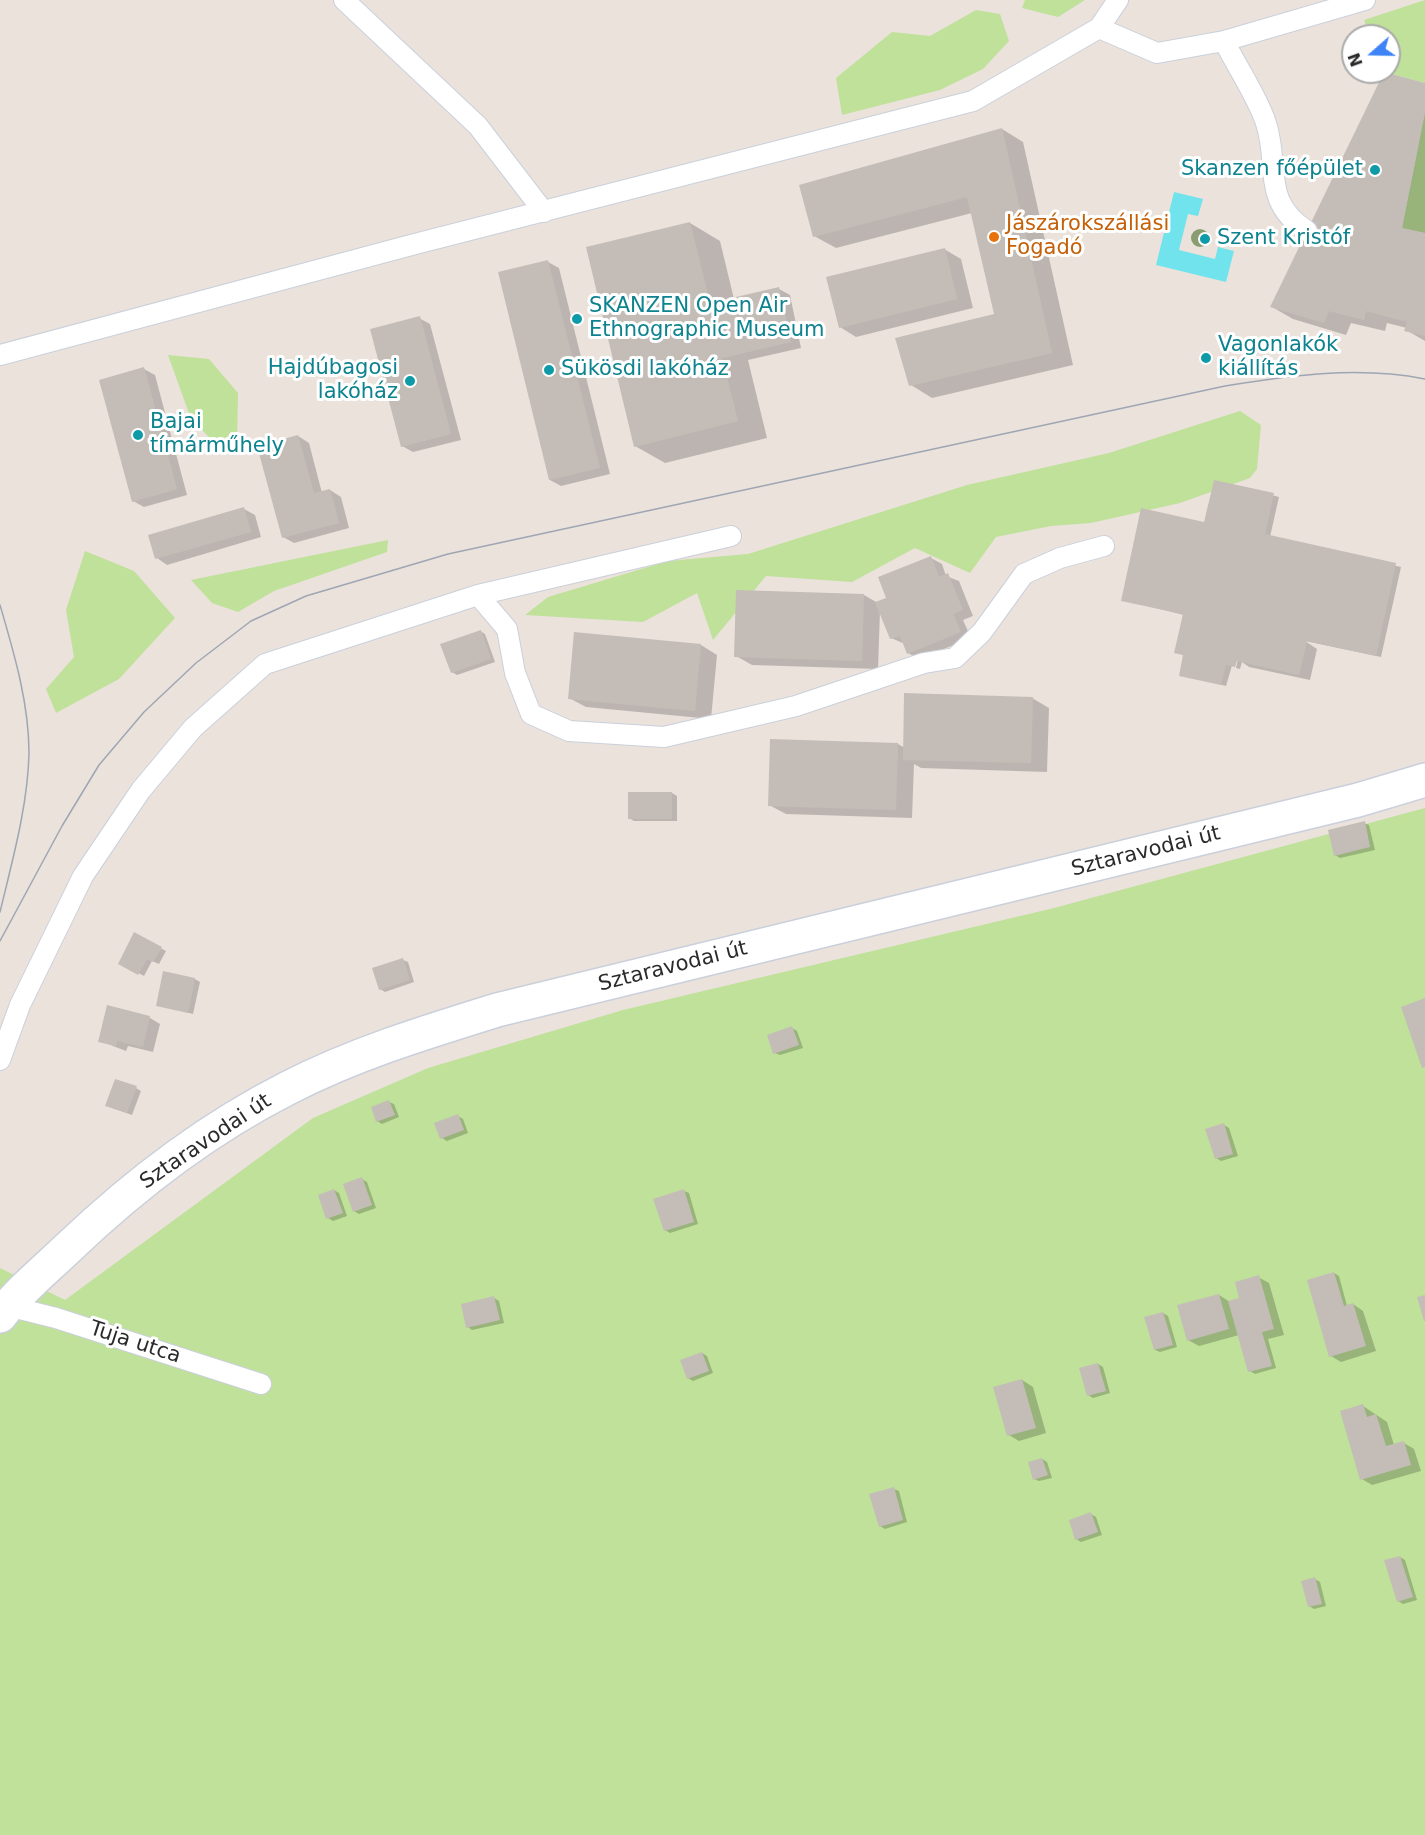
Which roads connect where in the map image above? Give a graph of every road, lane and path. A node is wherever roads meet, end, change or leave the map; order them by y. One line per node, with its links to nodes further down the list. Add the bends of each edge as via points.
1 (344, 0): 6 (lane, via 477,126)
2 (1118, 0): 4 (lane)
3 (1365, 0): 5 (lane)
4 (1099, 28): 5 (lane, via 1157,53); 6 (lane, via 973,101)
5 (1224, 40): 7 (lane, via 1266,123 1276,193 1289,219)
6 (544, 212): 8 (lane)
7 (1307, 231)
8 (0, 355)
9 (731, 536): 11 (lane)
10 (1104, 546): 11 (lane, via 1060,558 1024,574 982,632 955,658 924,663 796,706 664,737 569,731 531,714 515,673 507,629)
11 (478, 595): 13 (lane, via 266,664 193,728 141,790 83,876 20,1005)
12 (1425, 780): 14 (street, Sztaravodai út, via 1358,800 497,1010 392,1044 289,1087 181,1154 96,1221)
13 (0, 1060)
14 (4, 1311): 15 (lane, Tuja utca, via 56,1318)
15 (261, 1384)

